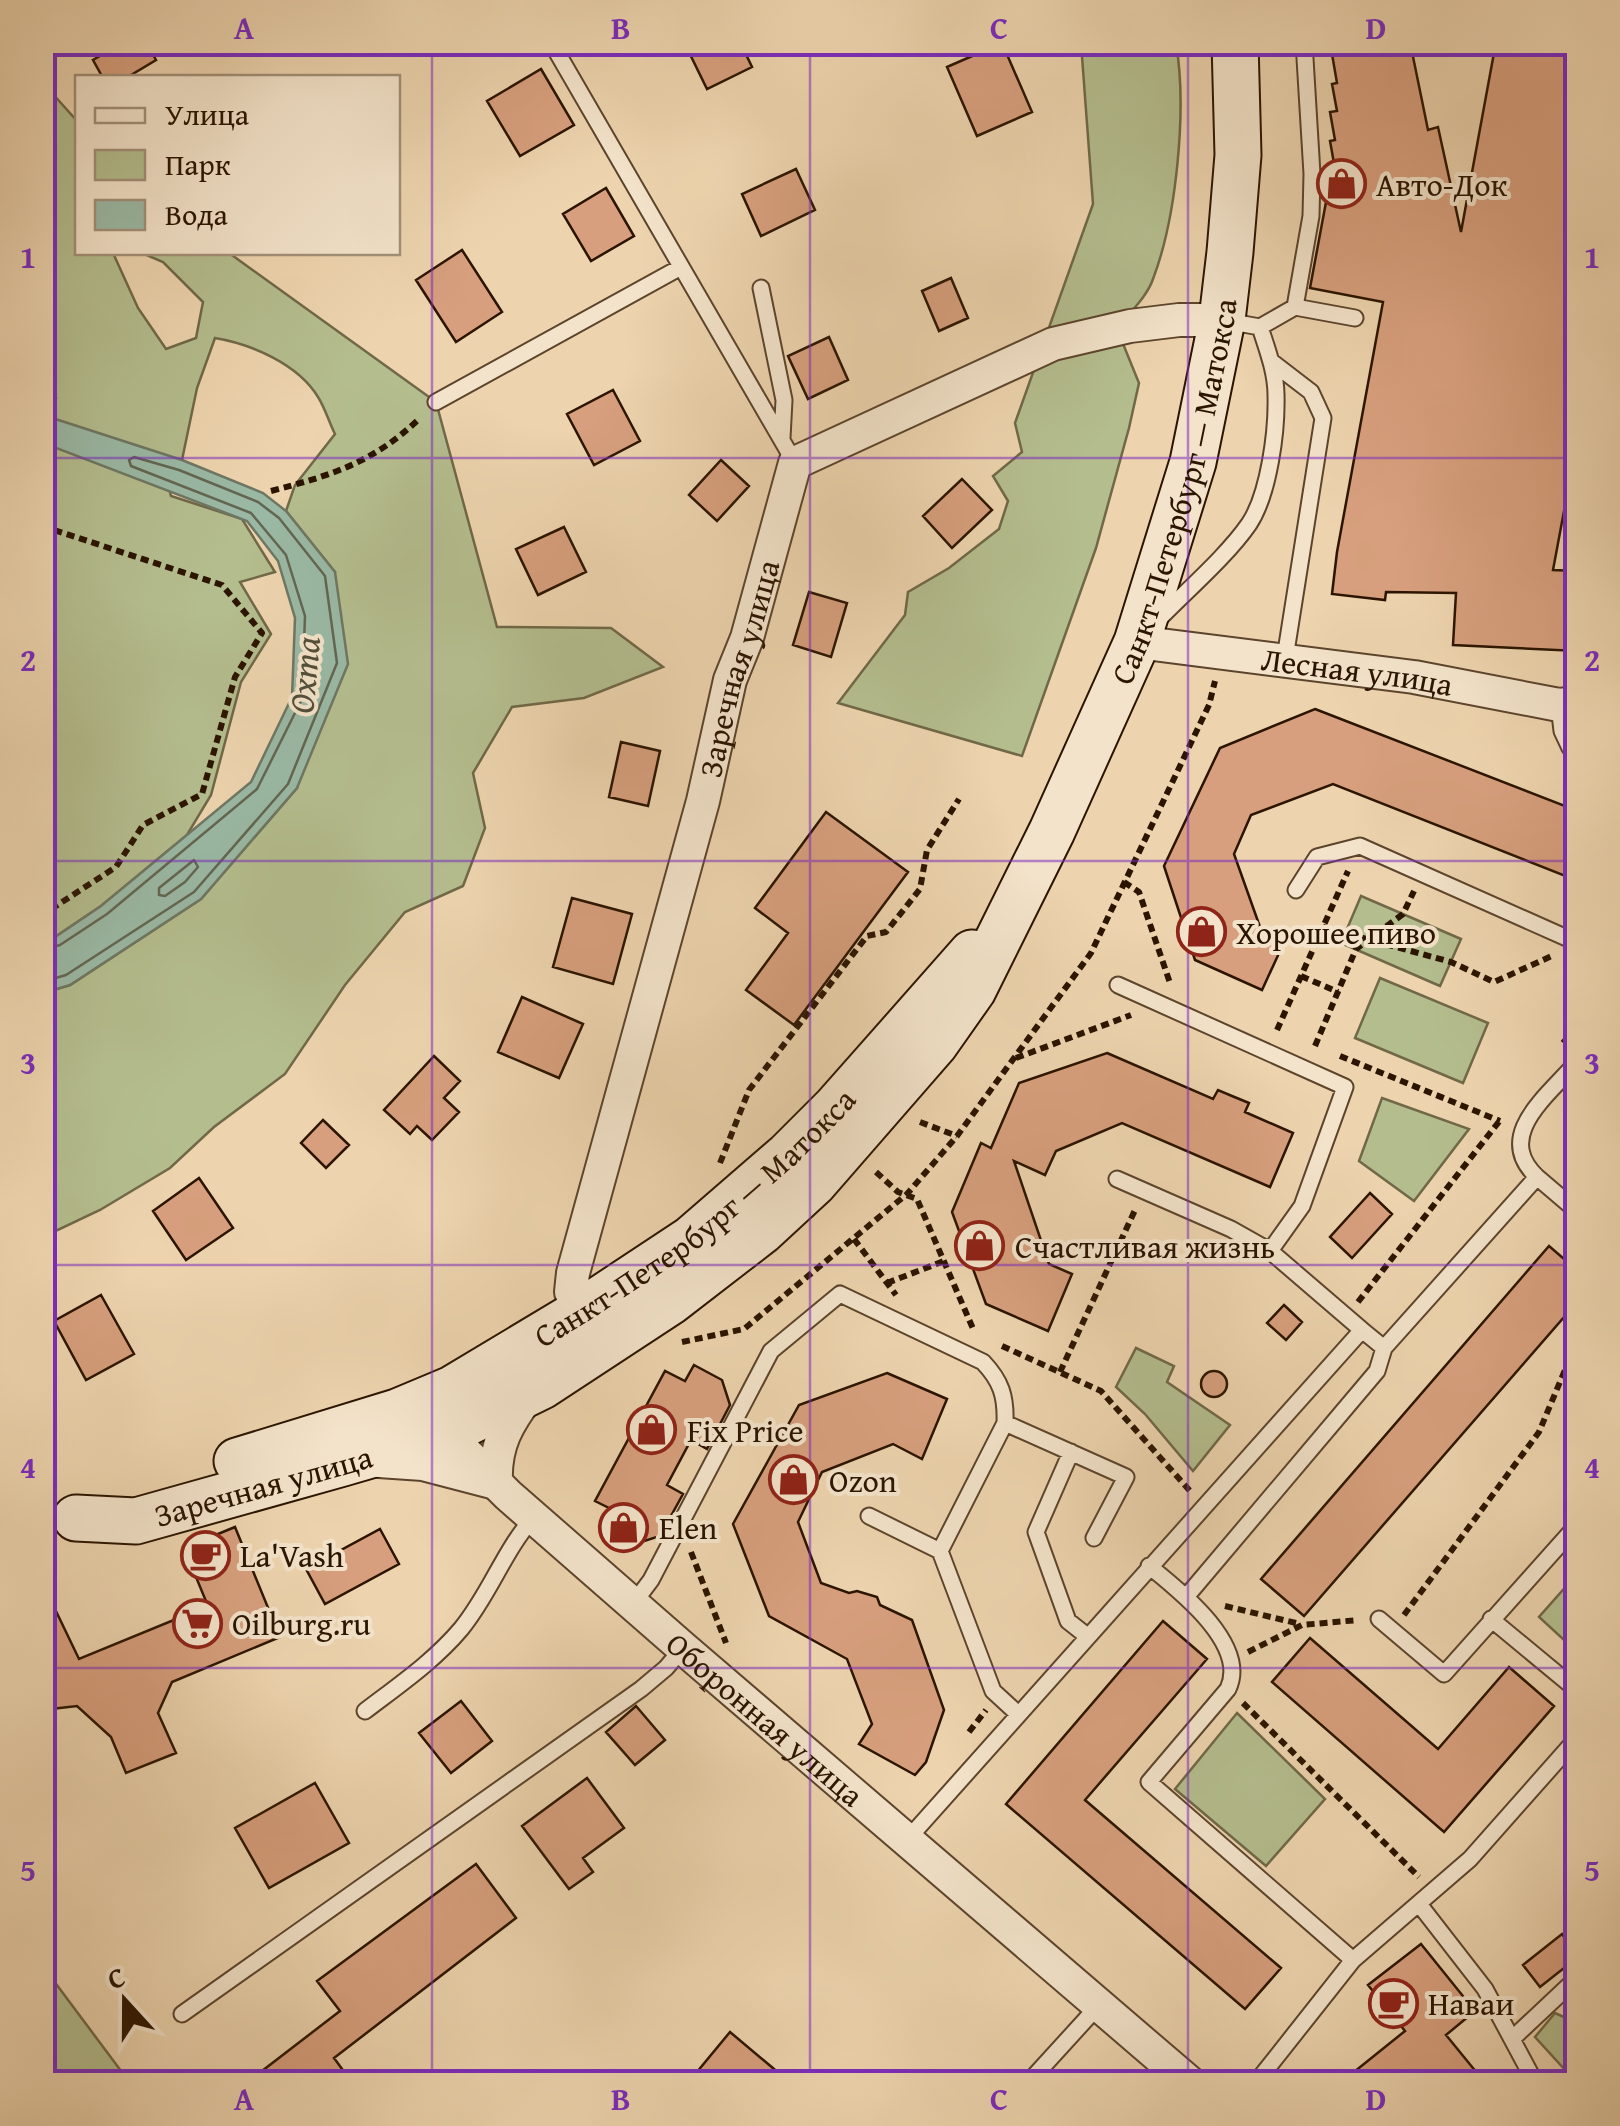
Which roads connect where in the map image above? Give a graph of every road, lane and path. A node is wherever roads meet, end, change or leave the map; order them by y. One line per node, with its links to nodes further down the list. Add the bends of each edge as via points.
1 (551, 42): 4 (lane)
2 (1235, 42): 8 (main road, Санкт-Петербург — Матокса)
3 (1304, 42): 6 (lane, via 1311,216)
4 (680, 267): 10 (lane); 11 (lane)
5 (761, 288): 11 (lane)
6 (1294, 307): 7 (lane); 8 (lane)
7 (1356, 318)
8 (1241, 324): 9 (lane); 11 (street, via 1179,320 1053,344); 14 (main road, Санкт-Петербург — Матокса)
9 (1272, 362): 14 (lane, via 1276,395 1260,503 1248,526); 16 (lane, via 1311,392 1323,418)
10 (436, 402): 12 (path, via 408,429 336,475)
11 (788, 451): 57 (street, Заречная улица, via 747,638 730,680 703,801 572,1273 571,1292)
12 (271, 492)
13 (42, 526): 24 (path, via 222,585 262,633 235,677 202,794 144,825 116,866)
14 (1137, 642): 15 (street, Лесная улица); 25 (main road, Санкт-Петербург — Матокса)
15 (1224, 651): 16 (street, Лесная улица); 22 (path, via 1209,705)
16 (1284, 658): 17 (street, Лесная улица)
17 (1568, 704): 18 (lane, via 1562,731)
18 (1578, 751)
19 (959, 799): 45 (path, via 928,850 920,889 886,932 867,936 772,1057 749,1090)
20 (1360, 846): 21 (lane); 23 (lane, via 1317,857); 26 (path)
21 (1422, 874): 27 (path, via 1403,914); 28 (lane)
22 (1124, 882): 32 (path, via 1139,892); 40 (path, via 1091,952)
23 (1296, 890)
24 (42, 914)
25 (1010, 916): 57 (main road, Санкт-Петербург — Матокса, via 948,975 788,1155 691,1239); 66 (main road, Санкт-Петербург — Матокса, via 973,990 935,1044 814,1183 670,1302)
26 (1323, 927): 27 (path); 30 (path)
27 (1366, 940): 29 (path, via 1451,962 1494,982); 33 (path)
28 (1578, 943)
29 (1561, 952)
30 (1301, 976): 33 (path); 36 (path)
31 (1118, 985): 34 (lane)
32 (1172, 990)
33 (1338, 992): 39 (path)
34 (1160, 1004): 40 (path); 53 (lane, via 1345,1086 1302,1206)
35 (1260, 1024): 36 (path)
36 (1277, 1030): 37 (path)
37 (1290, 1035)
38 (1302, 1040): 39 (path)
39 (1315, 1046): 43 (path)
40 (1014, 1058): 44 (path)
41 (1578, 1061): 43 (lane)
42 (920, 1122): 44 (path)
43 (1520, 1130): 47 (lane, via 1524,1164)
44 (956, 1136): 50 (path)
45 (720, 1164)
46 (876, 1172): 50 (path)
47 (1537, 1177): 51 (lane); 63 (lane)
48 (1117, 1179): 49 (lane)
49 (1144, 1191): 53 (lane); 65 (path)
50 (906, 1194): 52 (path); 54 (path, via 917,1199)
51 (1578, 1212)
52 (854, 1240): 55 (path); 62 (path, via 744,1329)
53 (1270, 1251): 59 (lane)
54 (944, 1260): 55 (path); 58 (path, via 975,1334)
55 (887, 1283): 56 (path)
56 (898, 1298)
57 (582, 1311): 64 (main road, Санкт-Петербург — Матокса)
58 (960, 1326)
59 (1362, 1330): 63 (lane); 80 (lane)
60 (1578, 1338): 86 (path, via 1538,1432)
61 (992, 1341): 65 (path)
62 (676, 1343)
63 (1384, 1348): 81 (lane, via 1377,1371)
64 (494, 1366): 68 (street, via 452,1412); 69 (main road, Санкт-Петербург — Матокса)
65 (1060, 1372): 72 (path, via 1101,1392)
66 (532, 1390): 68 (main road, Санкт-Петербург — Матокса); 71 (street, via 506,1424)
67 (1005, 1422): 70 (lane); 76 (lane, via 998,1378 983,1362 840,1294 771,1351); 79 (lane)
68 (446, 1433): 69 (main road, Заречная улица); 71 (street, Оборонная улица)
69 (331, 1450): 71 (street, via 448,1468); 75 (main road, Заречная улица, via 127,1492)
70 (1071, 1452): 78 (lane, via 1126,1477); 87 (lane, via 1036,1532 1068,1622)
71 (496, 1483): 74 (street, Оборонная улица)
72 (1190, 1492)
73 (869, 1516): 79 (lane)
74 (534, 1517): 82 (street, Оборонная улица); 93 (lane, via 463,1628)
75 (59, 1524)
76 (680, 1524): 82 (lane); 89 (path)
77 (1578, 1524): 84 (lane)
78 (1094, 1538)
79 (940, 1550): 94 (lane, via 992,1691)
80 (1149, 1566): 81 (lane); 87 (lane)
81 (1186, 1596): 85 (path); 90 (lane)
82 (633, 1604): 88 (street, Оборонная улица)
83 (1378, 1618): 85 (path); 86 (lane)
84 (1491, 1620): 86 (lane, via 1444,1674); 92 (lane)
85 (1302, 1625): 90 (path)
86 (1393, 1630)
87 (1087, 1636): 94 (lane)
88 (683, 1648): 96 (street, Оборонная улица); 102 (lane, via 641,1689)
89 (728, 1649)
90 (1233, 1660): 91 (lane)
91 (1228, 1688): 97 (path); 99 (lane, via 1148,1782)
92 (1578, 1692)
93 (365, 1710)
94 (1018, 1714): 96 (lane)
95 (1578, 1738): 97 (lane)
96 (906, 1841): 101 (street, Оборонная улица)
97 (1434, 1892): 98 (lane)
98 (1419, 1904): 99 (lane); 103 (lane, via 1485,1989)
99 (1354, 1960): 106 (lane)
100 (1578, 1976): 103 (lane)
101 (1099, 2005): 104 (lane); 105 (street, Оборонная улица)
102 (182, 2014)
103 (1512, 2039): 107 (lane)
104 (1027, 2084)
105 (1191, 2084)
106 (1256, 2084)
107 (1536, 2084)

